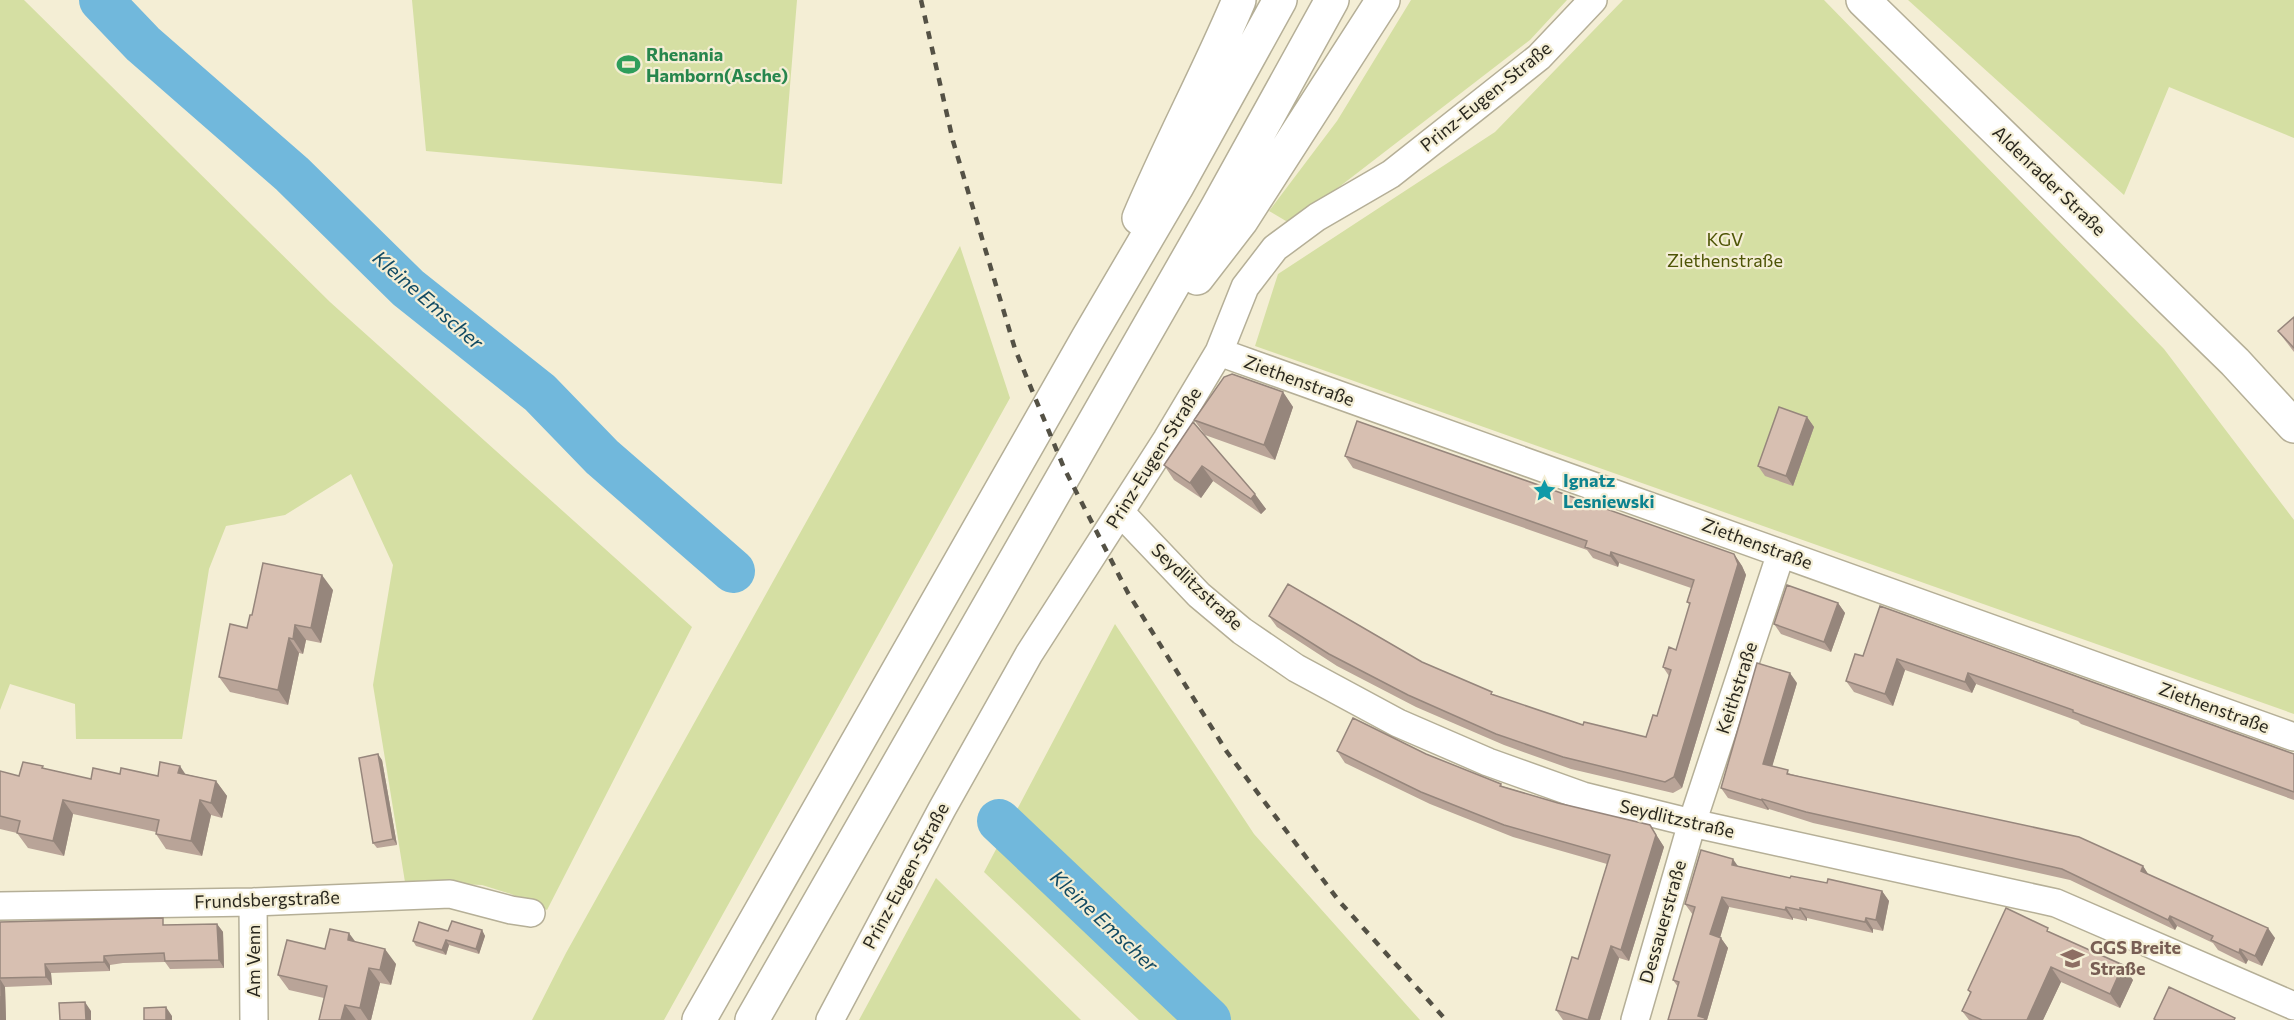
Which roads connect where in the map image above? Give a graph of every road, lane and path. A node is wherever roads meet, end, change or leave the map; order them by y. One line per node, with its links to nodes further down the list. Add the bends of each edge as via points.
1 (1239, 0): 7 (main road, via 1157,175)
2 (1280, 0): 7 (main road)
3 (1332, 0): 10 (main road)
4 (1383, 0): 10 (main road, via 1241,221)
5 (1593, 0): 8 (street, Prinz-Eugen-Straße, via 1539,57 1391,174 1317,217 1275,248 1245,286)
6 (1863, 0): 9 (main road, Aldenrader Straße)
7 (1088, 338): 22 (main road)
8 (1220, 352): 13 (street, Prinz-Eugen-Straße); 14 (street, Ziethenstraße)
9 (2235, 362): 11 (main road, Aldenrader Straße); 12 (main road, Aldenrader Straße)
10 (1113, 390): 23 (main road)
11 (2294, 426)
12 (2294, 441)
13 (1120, 512): 16 (street, Seydlitzstraße, via 1200,595 1242,631 1316,679 1398,723 1488,762 1583,796); 24 (street, Prinz-Eugen-Straße, via 997,708)
14 (1781, 553): 15 (street, Ziethenstraße); 16 (street, Keithstraße)
15 (2294, 737)
16 (1692, 823): 20 (street, Seydlitzstraße, via 2056,903); 25 (street, Dessauerstraße)
17 (253, 902): 18 (street, Frundsbergstraße); 19 (street, Frundsbergstraße, via 450,894); 21 (street, Am Venn)
18 (0, 906)
19 (531, 913)
20 (2294, 1006)
21 (254, 1020)
22 (699, 1020)
23 (752, 1020)
24 (830, 1020)
25 (1635, 1020)

